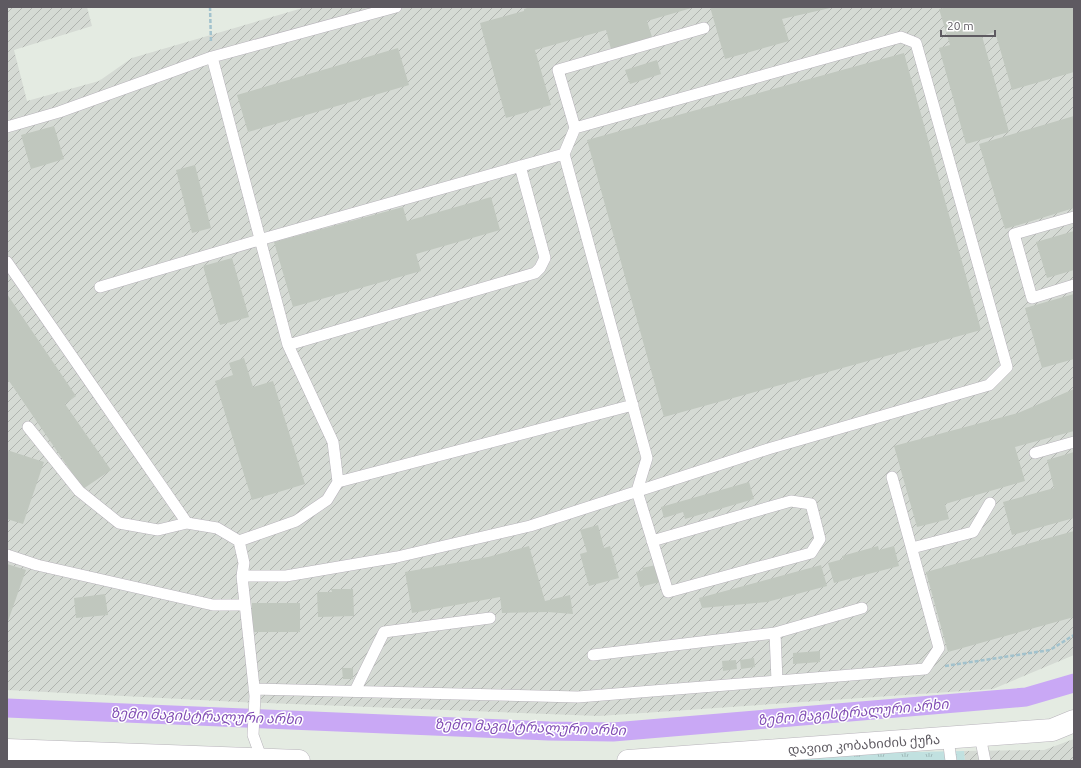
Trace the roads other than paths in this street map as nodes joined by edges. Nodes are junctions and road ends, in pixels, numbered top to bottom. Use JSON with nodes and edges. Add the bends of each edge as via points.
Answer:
{"nodes":[{"id":1,"x":396,"y":7,"type":"edge"},
{"id":2,"x":356,"y":12,"type":"edge"},
{"id":3,"x":704,"y":28,"type":"dead end"},
{"id":4,"x":212,"y":57,"type":"junction"},
{"id":5,"x":7,"y":127,"type":"edge"},
{"id":6,"x":575,"y":128,"type":"junction"},
{"id":7,"x":564,"y":154,"type":"junction"},
{"id":8,"x":520,"y":166,"type":"junction"},
{"id":9,"x":1074,"y":217,"type":"edge"},
{"id":10,"x":260,"y":240,"type":"junction"},
{"id":11,"x":7,"y":262,"type":"edge"},
{"id":12,"x":1074,"y":285,"type":"edge"},
{"id":13,"x":100,"y":288,"type":"dead end"},
{"id":14,"x":288,"y":345,"type":"junction"},
{"id":15,"x":633,"y":405,"type":"junction"},
{"id":16,"x":28,"y":427,"type":"dead end"},
{"id":17,"x":1074,"y":442,"type":"edge"},
{"id":18,"x":1035,"y":453,"type":"dead end"},
{"id":19,"x":892,"y":477,"type":"dead end"},
{"id":20,"x":338,"y":482,"type":"junction"},
{"id":21,"x":637,"y":491,"type":"junction"},
{"id":22,"x":990,"y":503,"type":"dead end"},
{"id":23,"x":187,"y":523,"type":"junction"},
{"id":24,"x":239,"y":541,"type":"junction"},
{"id":25,"x":652,"y":541,"type":"junction"},
{"id":26,"x":912,"y":548,"type":"junction"},
{"id":27,"x":7,"y":555,"type":"edge"},
{"id":28,"x":242,"y":576,"type":"junction"},
{"id":29,"x":245,"y":606,"type":"junction"},
{"id":30,"x":862,"y":608,"type":"dead end"},
{"id":31,"x":490,"y":618,"type":"dead end"},
{"id":32,"x":775,"y":633,"type":"junction"},
{"id":33,"x":593,"y":655,"type":"dead end"},
{"id":34,"x":777,"y":681,"type":"junction"},
{"id":35,"x":356,"y":691,"type":"junction"},
{"id":36,"x":255,"y":692,"type":"junction"},
{"id":37,"x":1074,"y":722,"type":"edge"},
{"id":38,"x":980,"y":736,"type":"junction"},
{"id":39,"x":948,"y":738,"type":"junction"},
{"id":40,"x":7,"y":750,"type":"edge"},
{"id":41,"x":262,"y":760,"type":"junction"},
{"id":42,"x":299,"y":761,"type":"edge"},
{"id":43,"x":628,"y":761,"type":"edge"},
{"id":44,"x":951,"y":761,"type":"edge"},
{"id":45,"x":985,"y":761,"type":"edge"}],
"edges":[{"from":1,"to":2,"type":"lane"},
{"from":2,"to":4,"type":"lane"},
{"from":3,"to":6,"type":"lane","via":[[558,70]]},
{"from":4,"to":5,"type":"lane","via":[[59,112]]},
{"from":4,"to":10,"type":"lane"},
{"from":6,"to":7,"type":"lane"},
{"from":6,"to":21,"type":"lane","via":[[901,37],[916,43],[1007,367],[989,385],[768,448]]},
{"from":7,"to":8,"type":"lane"},
{"from":7,"to":15,"type":"lane"},
{"from":8,"to":10,"type":"lane"},
{"from":8,"to":14,"type":"lane","via":[[545,258],[535,273]]},
{"from":9,"to":12,"type":"lane","via":[[1014,234],[1032,298]]},
{"from":10,"to":13,"type":"lane"},
{"from":10,"to":14,"type":"lane"},
{"from":11,"to":23,"type":"lane"},
{"from":14,"to":20,"type":"lane","via":[[333,442]]},
{"from":15,"to":20,"type":"lane"},
{"from":15,"to":21,"type":"lane","via":[[647,458]]},
{"from":16,"to":23,"type":"lane","via":[[79,491],[119,523],[158,530]]},
{"from":17,"to":18,"type":"lane"},
{"from":19,"to":26,"type":"lane"},
{"from":20,"to":24,"type":"lane","via":[[327,500],[296,521]]},
{"from":21,"to":25,"type":"lane"},
{"from":21,"to":28,"type":"lane","via":[[530,526],[397,557],[286,576]]},
{"from":22,"to":26,"type":"lane","via":[[973,532]]},
{"from":23,"to":24,"type":"lane","via":[[217,528]]},
{"from":24,"to":28,"type":"lane","via":[[244,563]]},
{"from":25,"to":25,"type":"lane","via":[[668,592],[811,553],[820,539],[811,504],[791,501]]},
{"from":26,"to":34,"type":"lane","via":[[939,648],[924,669]]},
{"from":27,"to":29,"type":"lane","via":[[37,565],[213,605]]},
{"from":28,"to":29,"type":"lane"},
{"from":29,"to":36,"type":"lane"},
{"from":30,"to":32,"type":"lane"},
{"from":31,"to":35,"type":"lane","via":[[384,632]]},
{"from":32,"to":33,"type":"lane"},
{"from":32,"to":34,"type":"lane"},
{"from":34,"to":35,"type":"lane","via":[[578,697]]},
{"from":35,"to":36,"type":"lane"},
{"from":36,"to":41,"type":"lane","via":[[253,735]]},
{"from":37,"to":38,"type":"street","name":"დავით კობახიძის ქუჩა","via":[[1052,730]]},
{"from":38,"to":39,"type":"street","name":"დავით კობახიძის ქუჩა"},
{"from":38,"to":45,"type":"lane"},
{"from":39,"to":43,"type":"street","name":"დავით კობახიძის ქუჩა"},
{"from":39,"to":44,"type":"lane"},
{"from":40,"to":41,"type":"street"},
{"from":41,"to":42,"type":"street"}]}
